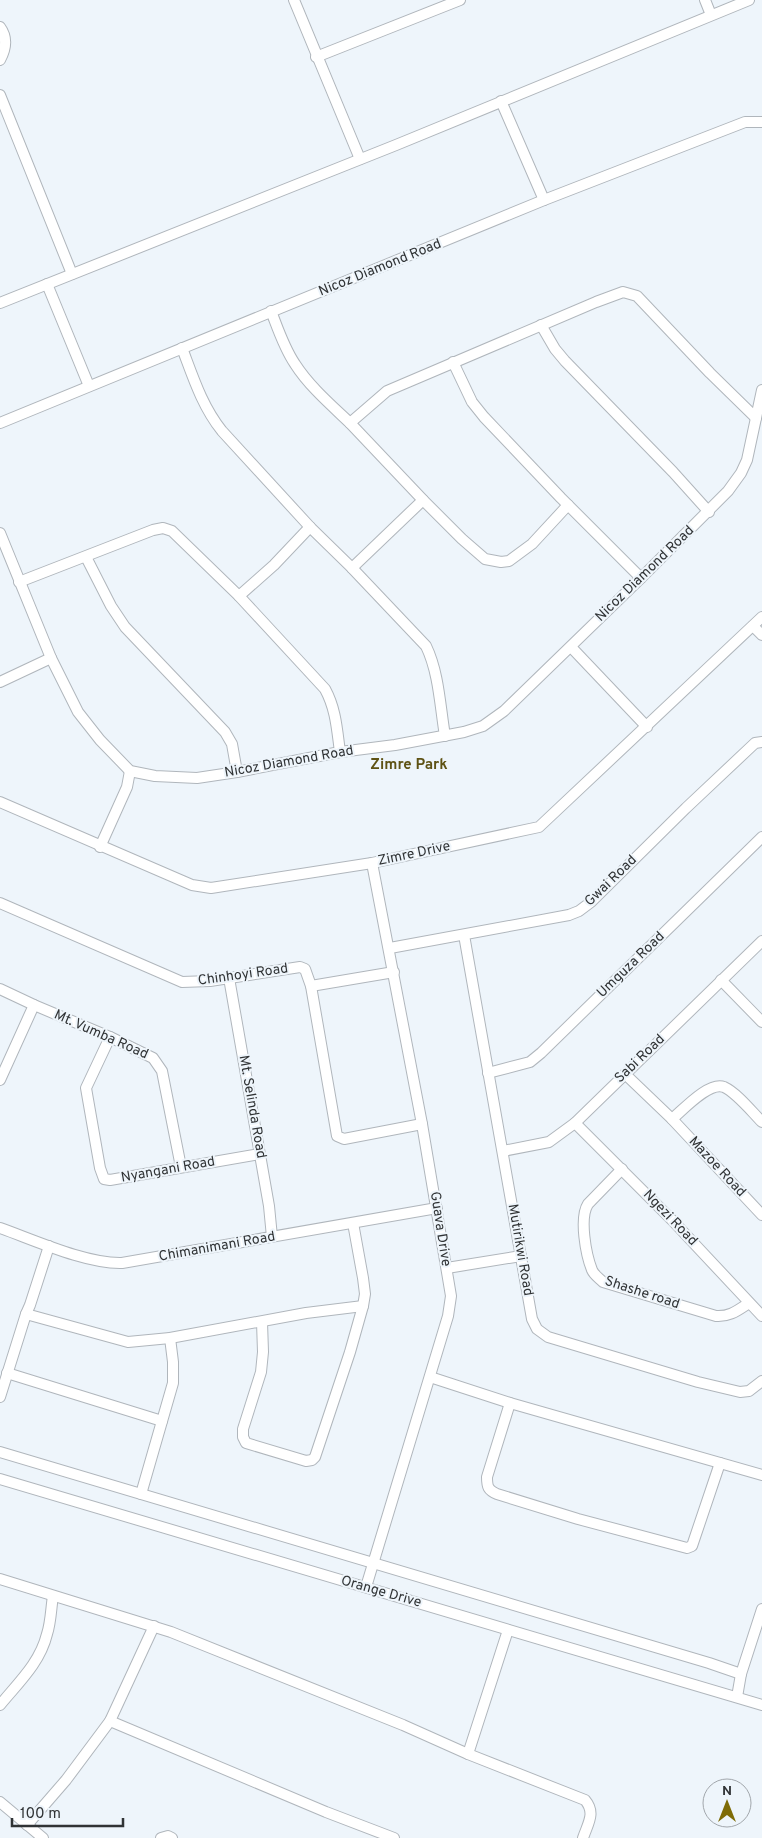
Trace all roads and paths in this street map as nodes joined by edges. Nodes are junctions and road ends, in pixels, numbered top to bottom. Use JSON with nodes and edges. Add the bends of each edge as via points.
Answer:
{"nodes":[{"id":1,"x":294,"y":0,"type":"edge"},
{"id":2,"x":460,"y":0,"type":"edge"},
{"id":3,"x":705,"y":0,"type":"edge"},
{"id":4,"x":749,"y":0,"type":"edge"},
{"id":5,"x":711,"y":14,"type":"junction"},
{"id":6,"x":0,"y":27,"type":"edge"},
{"id":7,"x":316,"y":57,"type":"junction"},
{"id":8,"x":0,"y":60,"type":"edge"},
{"id":9,"x":0,"y":95,"type":"edge"},
{"id":10,"x":501,"y":102,"type":"junction"},
{"id":11,"x":762,"y":122,"type":"edge"},
{"id":12,"x":360,"y":160,"type":"junction"},
{"id":13,"x":544,"y":200,"type":"junction"},
{"id":14,"x":72,"y":274,"type":"junction"},
{"id":15,"x":47,"y":284,"type":"junction"},
{"id":16,"x":0,"y":303,"type":"edge"},
{"id":17,"x":271,"y":311,"type":"junction"},
{"id":18,"x":541,"y":325,"type":"junction"},
{"id":19,"x":182,"y":348,"type":"junction"},
{"id":20,"x":452,"y":362,"type":"junction"},
{"id":21,"x":89,"y":386,"type":"junction"},
{"id":22,"x":762,"y":390,"type":"edge"},
{"id":23,"x":756,"y":418,"type":"junction"},
{"id":24,"x":0,"y":422,"type":"edge"},
{"id":25,"x":350,"y":423,"type":"junction"},
{"id":26,"x":423,"y":500,"type":"junction"},
{"id":27,"x":568,"y":505,"type":"junction"},
{"id":28,"x":709,"y":512,"type":"junction"},
{"id":29,"x":310,"y":527,"type":"junction"},
{"id":30,"x":0,"y":533,"type":"edge"},
{"id":31,"x":86,"y":557,"type":"junction"},
{"id":32,"x":352,"y":568,"type":"junction"},
{"id":33,"x":641,"y":578,"type":"junction"},
{"id":34,"x":19,"y":582,"type":"junction"},
{"id":35,"x":239,"y":596,"type":"junction"},
{"id":36,"x":762,"y":618,"type":"edge"},
{"id":37,"x":753,"y":626,"type":"junction"},
{"id":38,"x":762,"y":635,"type":"edge"},
{"id":39,"x":571,"y":647,"type":"junction"},
{"id":40,"x":51,"y":658,"type":"junction"},
{"id":41,"x":0,"y":682,"type":"edge"},
{"id":42,"x":647,"y":727,"type":"junction"},
{"id":43,"x":445,"y":736,"type":"junction"},
{"id":44,"x":762,"y":742,"type":"edge"},
{"id":45,"x":340,"y":752,"type":"junction"},
{"id":46,"x":130,"y":771,"type":"junction"},
{"id":47,"x":237,"y":772,"type":"junction"},
{"id":48,"x":0,"y":802,"type":"edge"},
{"id":49,"x":762,"y":837,"type":"edge"},
{"id":50,"x":100,"y":847,"type":"junction"},
{"id":51,"x":372,"y":863,"type":"junction"},
{"id":52,"x":0,"y":903,"type":"edge"},
{"id":53,"x":464,"y":935,"type":"junction"},
{"id":54,"x":762,"y":941,"type":"edge"},
{"id":55,"x":390,"y":948,"type":"junction"},
{"id":56,"x":394,"y":972,"type":"junction"},
{"id":57,"x":229,"y":978,"type":"junction"},
{"id":58,"x":721,"y":980,"type":"junction"},
{"id":59,"x":311,"y":986,"type":"junction"},
{"id":60,"x":0,"y":989,"type":"edge"},
{"id":61,"x":34,"y":1005,"type":"junction"},
{"id":62,"x":762,"y":1022,"type":"edge"},
{"id":63,"x":110,"y":1037,"type":"junction"},
{"id":64,"x":488,"y":1073,"type":"junction"},
{"id":65,"x":625,"y":1074,"type":"junction"},
{"id":66,"x":1,"y":1076,"type":"edge"},
{"id":67,"x":672,"y":1119,"type":"junction"},
{"id":68,"x":762,"y":1122,"type":"edge"},
{"id":69,"x":575,"y":1123,"type":"junction"},
{"id":70,"x":422,"y":1124,"type":"junction"},
{"id":71,"x":503,"y":1151,"type":"junction"},
{"id":72,"x":260,"y":1154,"type":"junction"},
{"id":73,"x":181,"y":1167,"type":"junction"},
{"id":74,"x":622,"y":1170,"type":"junction"},
{"id":75,"x":437,"y":1208,"type":"junction"},
{"id":76,"x":762,"y":1215,"type":"edge"},
{"id":77,"x":354,"y":1222,"type":"junction"},
{"id":78,"x":0,"y":1228,"type":"edge"},
{"id":79,"x":272,"y":1237,"type":"junction"},
{"id":80,"x":49,"y":1246,"type":"junction"},
{"id":81,"x":521,"y":1256,"type":"junction"},
{"id":82,"x":447,"y":1268,"type":"junction"},
{"id":83,"x":749,"y":1303,"type":"junction"},
{"id":84,"x":363,"y":1306,"type":"junction"},
{"id":85,"x":26,"y":1314,"type":"junction"},
{"id":86,"x":762,"y":1316,"type":"edge"},
{"id":87,"x":262,"y":1322,"type":"junction"},
{"id":88,"x":170,"y":1338,"type":"junction"},
{"id":89,"x":7,"y":1373,"type":"junction"},
{"id":90,"x":430,"y":1377,"type":"junction"},
{"id":91,"x":762,"y":1382,"type":"edge"},
{"id":92,"x":0,"y":1397,"type":"edge"},
{"id":93,"x":510,"y":1403,"type":"junction"},
{"id":94,"x":162,"y":1421,"type":"junction"},
{"id":95,"x":0,"y":1452,"type":"edge"},
{"id":96,"x":720,"y":1463,"type":"junction"},
{"id":97,"x":762,"y":1475,"type":"edge"},
{"id":98,"x":0,"y":1479,"type":"edge"},
{"id":99,"x":141,"y":1494,"type":"junction"},
{"id":100,"x":373,"y":1564,"type":"junction"},
{"id":101,"x":0,"y":1579,"type":"edge"},
{"id":102,"x":366,"y":1587,"type":"junction"},
{"id":103,"x":53,"y":1596,"type":"junction"},
{"id":104,"x":762,"y":1608,"type":"edge"},
{"id":105,"x":154,"y":1626,"type":"junction"},
{"id":106,"x":508,"y":1630,"type":"junction"},
{"id":107,"x":741,"y":1674,"type":"junction"},
{"id":108,"x":737,"y":1698,"type":"junction"},
{"id":109,"x":0,"y":1705,"type":"edge"},
{"id":110,"x":762,"y":1705,"type":"edge"},
{"id":111,"x":110,"y":1721,"type":"junction"},
{"id":112,"x":468,"y":1754,"type":"junction"},
{"id":113,"x":0,"y":1802,"type":"edge"},
{"id":114,"x":27,"y":1825,"type":"junction"},
{"id":115,"x":43,"y":1838,"type":"edge"},
{"id":116,"x":161,"y":1838,"type":"edge"},
{"id":117,"x":172,"y":1838,"type":"edge"},
{"id":118,"x":394,"y":1838,"type":"edge"},
{"id":119,"x":583,"y":1838,"type":"edge"}],
"edges":[{"from":1,"to":7,"type":"street"},
{"from":2,"to":7,"type":"street"},
{"from":3,"to":5,"type":"street"},
{"from":4,"to":5,"type":"street"},
{"from":5,"to":10,"type":"street"},
{"from":6,"to":8,"type":"street","via":[[6,47]]},
{"from":7,"to":12,"type":"street"},
{"from":9,"to":14,"type":"street"},
{"from":10,"to":12,"type":"street"},
{"from":10,"to":13,"type":"street"},
{"from":11,"to":13,"type":"street","name":"Nicoz Diamond Road","via":[[745,122]]},
{"from":12,"to":14,"type":"street"},
{"from":13,"to":17,"type":"street","name":"Nicoz Diamond Road"},
{"from":14,"to":15,"type":"street"},
{"from":15,"to":16,"type":"street"},
{"from":15,"to":21,"type":"street"},
{"from":17,"to":19,"type":"street","name":"Nicoz Diamond Road"},
{"from":17,"to":25,"type":"street","via":[[295,364]]},
{"from":18,"to":20,"type":"street"},
{"from":18,"to":23,"type":"street","via":[[623,292],[633,294]]},
{"from":18,"to":28,"type":"street","via":[[565,361]]},
{"from":19,"to":21,"type":"street","name":"Nicoz Diamond Road"},
{"from":19,"to":29,"type":"street","via":[[210,416]]},
{"from":20,"to":25,"type":"street","via":[[387,391]]},
{"from":20,"to":27,"type":"street","via":[[472,402]]},
{"from":21,"to":24,"type":"street","name":"Nicoz Diamond Road"},
{"from":22,"to":23,"type":"street","name":"Nicoz Diamond Road"},
{"from":23,"to":28,"type":"street","name":"Nicoz Diamond Road","via":[[748,460],[728,491]]},
{"from":25,"to":26,"type":"street"},
{"from":26,"to":27,"type":"street","via":[[484,559],[501,562],[509,561],[532,544]]},
{"from":26,"to":32,"type":"street"},
{"from":27,"to":33,"type":"street"},
{"from":28,"to":33,"type":"street","name":"Nicoz Diamond Road"},
{"from":29,"to":32,"type":"street"},
{"from":29,"to":35,"type":"street"},
{"from":30,"to":34,"type":"street"},
{"from":31,"to":34,"type":"street"},
{"from":31,"to":35,"type":"street","via":[[163,528],[172,531]]},
{"from":31,"to":47,"type":"street","via":[[111,606],[126,626],[225,732],[232,744]]},
{"from":32,"to":43,"type":"street","via":[[426,646],[437,684]]},
{"from":33,"to":39,"type":"street","name":"Nicoz Diamond Road"},
{"from":34,"to":40,"type":"street"},
{"from":35,"to":45,"type":"street","via":[[325,689],[335,712]]},
{"from":36,"to":37,"type":"street","name":"Zimre Drive"},
{"from":37,"to":38,"type":"street"},
{"from":37,"to":42,"type":"street","name":"Zimre Drive"},
{"from":39,"to":42,"type":"street"},
{"from":39,"to":43,"type":"street","name":"Nicoz Diamond Road","via":[[490,722]]},
{"from":40,"to":41,"type":"street"},
{"from":40,"to":46,"type":"street","via":[[78,712]]},
{"from":42,"to":51,"type":"street","name":"Zimre Drive","via":[[538,827]]},
{"from":43,"to":45,"type":"street","name":"Nicoz Diamond Road"},
{"from":44,"to":53,"type":"street","name":"Gwai Road","via":[[755,743],[579,911]]},
{"from":45,"to":47,"type":"street","name":"Nicoz Diamond Road"},
{"from":46,"to":47,"type":"street","name":"Nicoz Diamond Road","via":[[197,778]]},
{"from":46,"to":50,"type":"street","via":[[127,787]]},
{"from":48,"to":50,"type":"street","name":"Zimre Drive"},
{"from":49,"to":64,"type":"street","name":"Umguza Road","via":[[541,1053],[530,1062]]},
{"from":50,"to":51,"type":"street","name":"Zimre Drive","via":[[192,885],[211,888]]},
{"from":51,"to":55,"type":"street","name":"Guava Drive"},
{"from":52,"to":57,"type":"street","name":"Chinhoyi Road","via":[[182,982]]},
{"from":53,"to":55,"type":"street","name":"Gwai Road"},
{"from":53,"to":64,"type":"street","name":"Mutirikwi Road"},
{"from":54,"to":58,"type":"street","name":"Sabi Road"},
{"from":55,"to":56,"type":"street","name":"Guava Drive"},
{"from":56,"to":59,"type":"street"},
{"from":56,"to":70,"type":"street","name":"Guava Drive"},
{"from":57,"to":59,"type":"street","name":"Chinhoyi Road","via":[[300,967],[305,968]]},
{"from":57,"to":72,"type":"street","name":"Mt. Selinda Road"},
{"from":58,"to":62,"type":"street"},
{"from":58,"to":65,"type":"street","name":"Sabi Road"},
{"from":59,"to":70,"type":"street","name":"Chinhoyi Road","via":[[337,1136],[344,1139]]},
{"from":60,"to":61,"type":"street","name":"Mt. Vumba Road"},
{"from":61,"to":63,"type":"street","name":"Mt. Vumba Road"},
{"from":61,"to":66,"type":"street"},
{"from":63,"to":73,"type":"street","name":"Mt. Vumba Road","via":[[153,1058],[162,1071]]},
{"from":63,"to":73,"type":"street","name":"Nyangani Road","via":[[86,1088],[103,1177],[110,1180]]},
{"from":64,"to":71,"type":"street","name":"Mutirikwi Road"},
{"from":65,"to":67,"type":"street","name":"Mazoe Road"},
{"from":65,"to":69,"type":"street","name":"Sabi Road"},
{"from":67,"to":68,"type":"street","via":[[707,1090],[720,1086],[734,1094]]},
{"from":67,"to":76,"type":"street","name":"Mazoe Road"},
{"from":69,"to":71,"type":"street","name":"Sabi Road","via":[[548,1142]]},
{"from":69,"to":74,"type":"street","name":"Ngezi Road"},
{"from":70,"to":75,"type":"street","name":"Guava Drive"},
{"from":71,"to":81,"type":"street","name":"Mutirikwi Road"},
{"from":72,"to":73,"type":"street","name":"Nyangani Road"},
{"from":72,"to":79,"type":"street","name":"Mt. Selinda Road"},
{"from":74,"to":83,"type":"street","name":"Ngezi Road"},
{"from":74,"to":83,"type":"street","name":"Shashe road","via":[[584,1209],[585,1240],[596,1276],[603,1282],[716,1316],[731,1315]]},
{"from":75,"to":77,"type":"street","name":"Chimanimani Road"},
{"from":75,"to":82,"type":"street","name":"Guava Drive"},
{"from":77,"to":79,"type":"street","name":"Chimanimani Road"},
{"from":77,"to":84,"type":"street","via":[[365,1294]]},
{"from":78,"to":80,"type":"street","name":"Chimanimani Road"},
{"from":79,"to":80,"type":"street","name":"Chimanimani Road","via":[[111,1264]]},
{"from":80,"to":85,"type":"street"},
{"from":81,"to":82,"type":"street"},
{"from":81,"to":91,"type":"street","name":"Mutirikwi Road","via":[[533,1322],[548,1337],[740,1392],[749,1391]]},
{"from":82,"to":90,"type":"street","name":"Guava Drive","via":[[451,1305]]},
{"from":83,"to":86,"type":"street","name":"Ngezi Road"},
{"from":84,"to":87,"type":"street"},
{"from":84,"to":87,"type":"street","via":[[315,1457],[306,1461],[246,1443],[243,1437],[261,1372],[264,1352]]},
{"from":85,"to":88,"type":"street","via":[[122,1341]]},
{"from":85,"to":89,"type":"street"},
{"from":87,"to":88,"type":"street"},
{"from":88,"to":94,"type":"street","via":[[172,1383]]},
{"from":89,"to":92,"type":"street"},
{"from":89,"to":94,"type":"street"},
{"from":90,"to":93,"type":"street"},
{"from":90,"to":100,"type":"street","name":"Guava Drive"},
{"from":93,"to":96,"type":"street"},
{"from":93,"to":96,"type":"street","via":[[487,1477],[488,1488],[497,1494],[578,1519],[687,1548],[692,1546]]},
{"from":94,"to":99,"type":"street"},
{"from":95,"to":99,"type":"street"},
{"from":96,"to":97,"type":"street"},
{"from":98,"to":102,"type":"street","name":"Orange Drive"},
{"from":99,"to":100,"type":"street"},
{"from":100,"to":102,"type":"street","name":"Guava Drive"},
{"from":100,"to":107,"type":"street"},
{"from":101,"to":103,"type":"street"},
{"from":102,"to":106,"type":"street","name":"Orange Drive"},
{"from":103,"to":105,"type":"street"},
{"from":103,"to":109,"type":"street","via":[[48,1634],[42,1651]]},
{"from":104,"to":107,"type":"street"},
{"from":105,"to":111,"type":"street"},
{"from":105,"to":112,"type":"street"},
{"from":106,"to":108,"type":"street","name":"Orange Drive"},
{"from":106,"to":112,"type":"street"},
{"from":107,"to":108,"type":"street"},
{"from":108,"to":110,"type":"street","name":"Orange Drive"},
{"from":111,"to":114,"type":"street"},
{"from":111,"to":118,"type":"street"},
{"from":112,"to":119,"type":"street","via":[[585,1800],[591,1807],[591,1815]]},
{"from":113,"to":114,"type":"street"},
{"from":114,"to":115,"type":"street"},
{"from":116,"to":117,"type":"street"}]}
